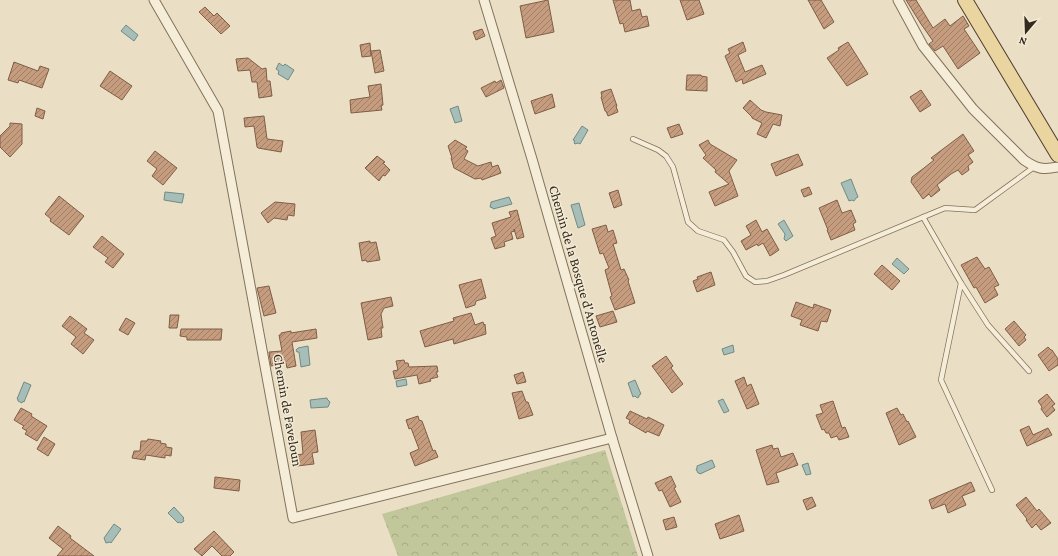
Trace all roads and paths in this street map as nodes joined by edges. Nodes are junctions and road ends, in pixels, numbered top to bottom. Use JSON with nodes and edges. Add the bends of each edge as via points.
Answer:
{"nodes":[{"id":1,"x":154,"y":0,"type":"edge"},
{"id":2,"x":484,"y":0,"type":"edge"},
{"id":3,"x":898,"y":0,"type":"edge"},
{"id":4,"x":965,"y":0,"type":"edge"},
{"id":5,"x":633,"y":139,"type":"dead end"},
{"id":6,"x":1058,"y":155,"type":"edge"},
{"id":7,"x":1034,"y":167,"type":"junction"},
{"id":8,"x":1058,"y":167,"type":"edge"},
{"id":9,"x":923,"y":217,"type":"junction"},
{"id":10,"x":961,"y":283,"type":"junction"},
{"id":11,"x":1030,"y":370,"type":"dead end"},
{"id":12,"x":612,"y":438,"type":"junction"},
{"id":13,"x":992,"y":490,"type":"dead end"},
{"id":14,"x":648,"y":556,"type":"edge"}],
"edges":[{"from":1,"to":12,"type":"street","name":"Chemin de Faveloun","via":[[218,111],[293,518]]},
{"from":2,"to":12,"type":"street","name":"Chemin de la Bosque d'Antonelle"},
{"from":3,"to":7,"type":"street","via":[[923,46],[973,109]]},
{"from":4,"to":6,"type":"main road"},
{"from":5,"to":9,"type":"lane","via":[[666,156],[673,167],[688,222],[698,231],[724,240],[746,276],[755,282],[784,275]]},
{"from":7,"to":8,"type":"street"},
{"from":7,"to":9,"type":"lane","via":[[975,210],[945,208]]},
{"from":9,"to":10,"type":"lane"},
{"from":10,"to":11,"type":"lane","via":[[988,325]]},
{"from":10,"to":13,"type":"lane","via":[[941,380]]},
{"from":12,"to":14,"type":"street","name":"Chemin de la Bosque d'Antonelle"}]}
